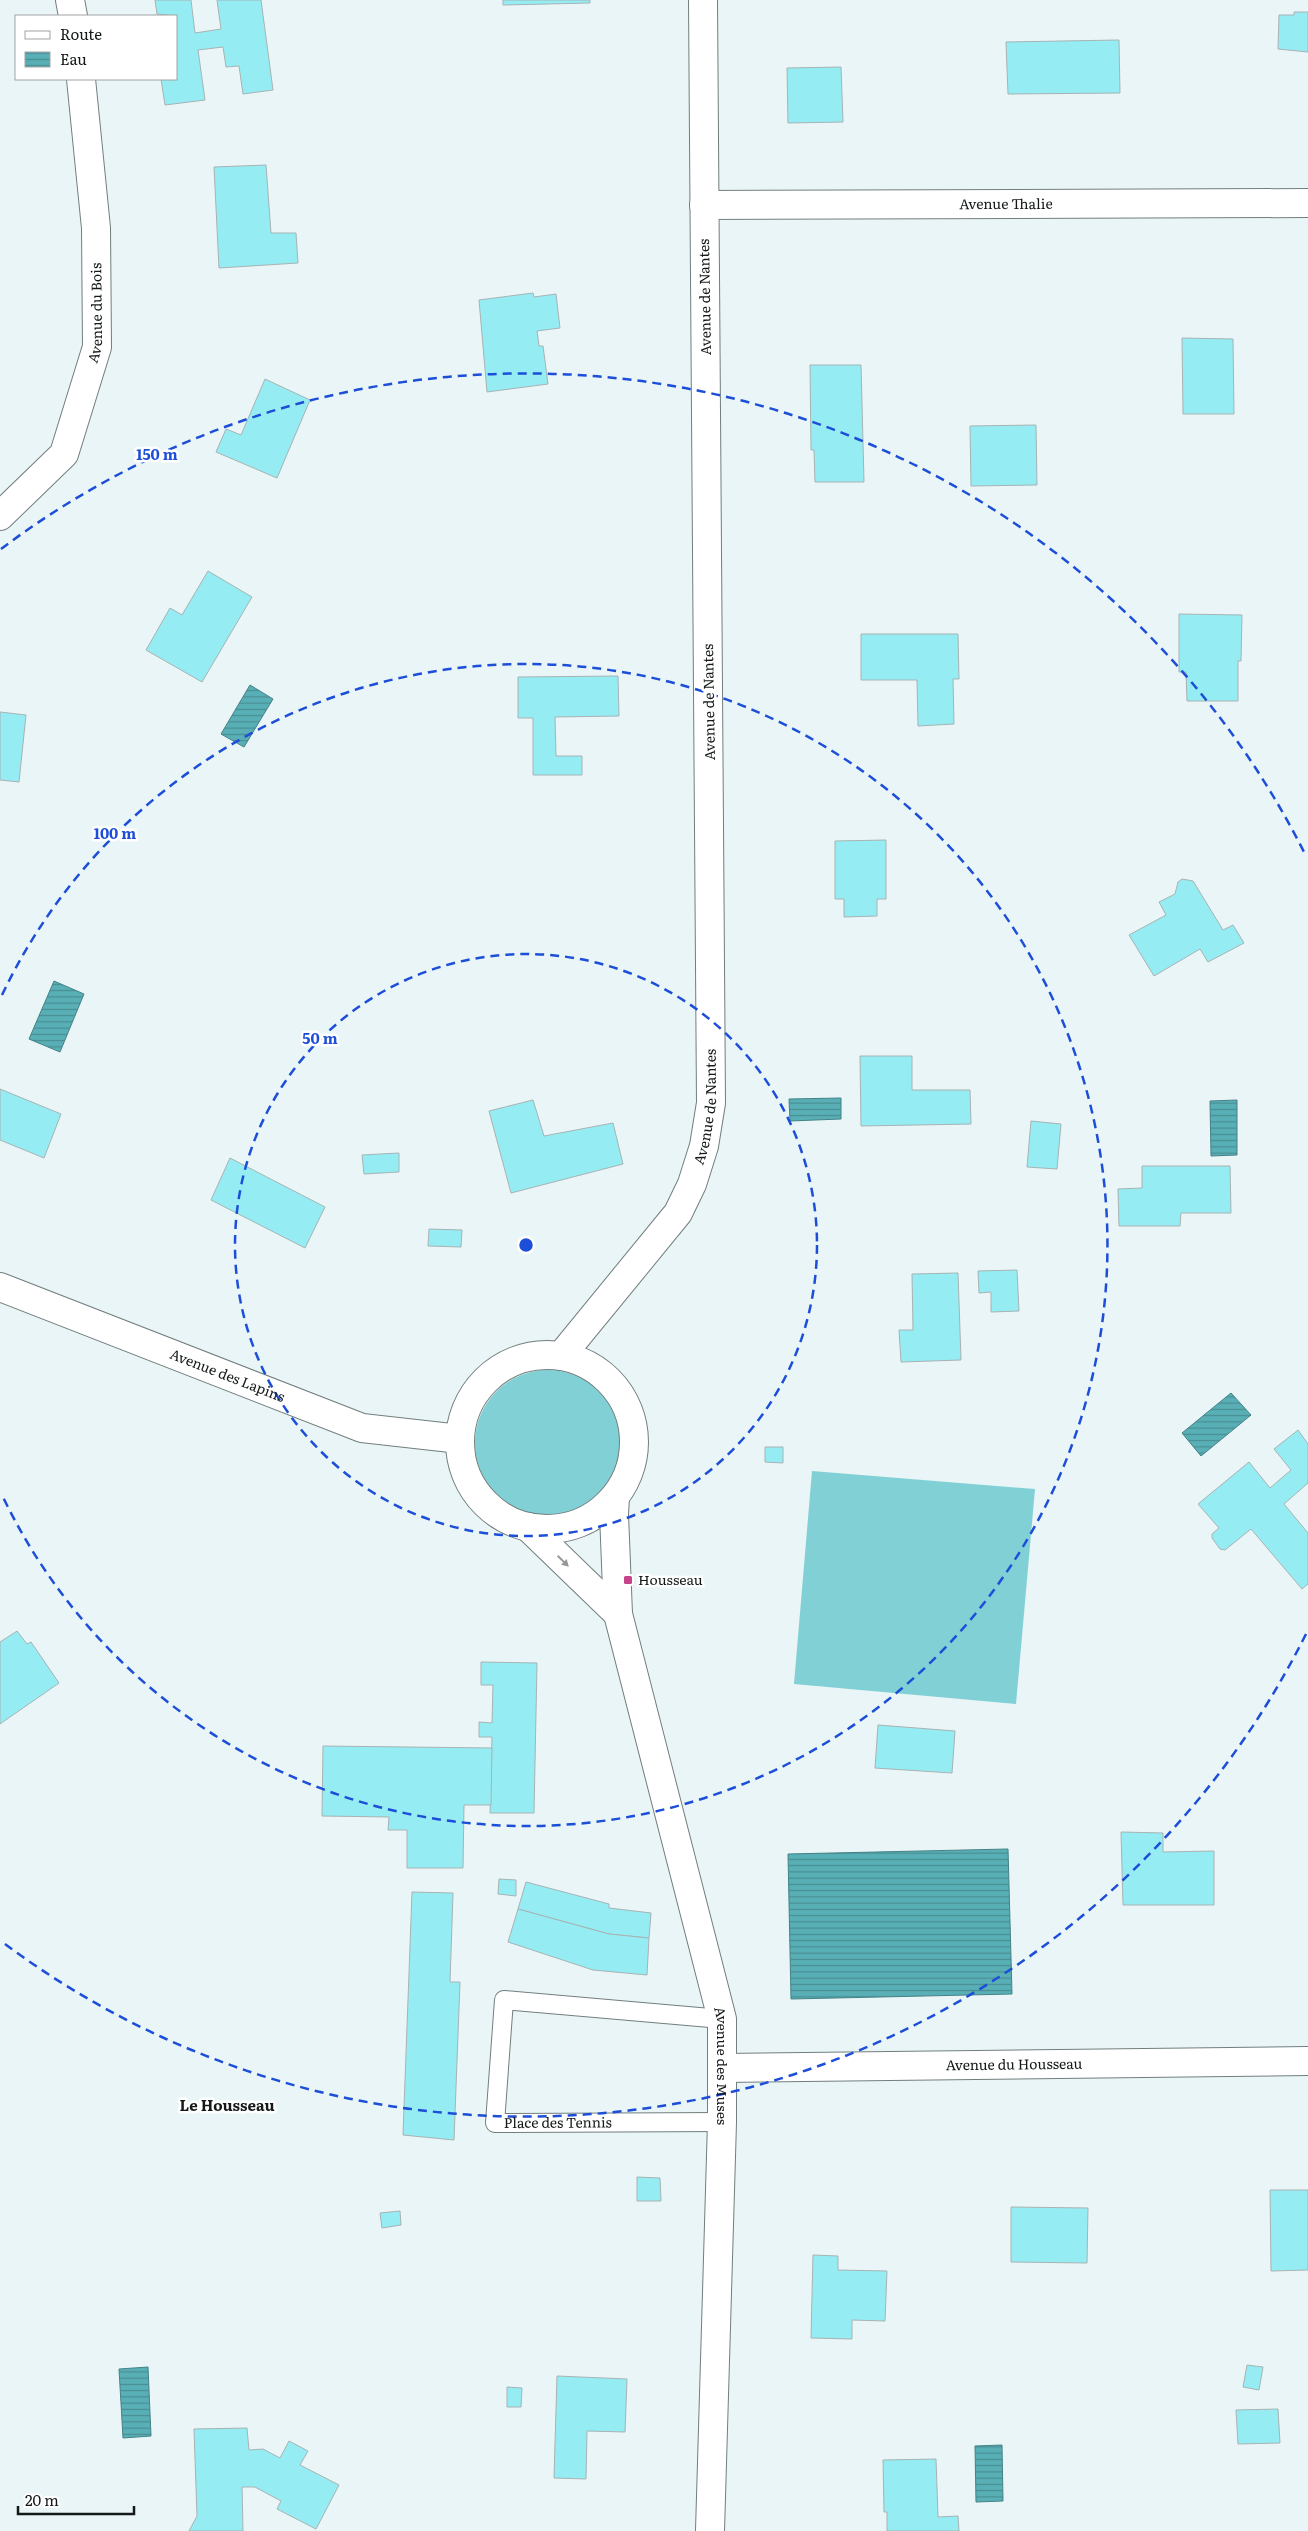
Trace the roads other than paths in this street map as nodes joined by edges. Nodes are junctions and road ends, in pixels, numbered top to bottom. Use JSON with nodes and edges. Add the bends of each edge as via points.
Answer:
{"nodes":[{"id":1,"x":70,"y":0,"type":"edge"},
{"id":2,"x":703,"y":0,"type":"edge"},
{"id":3,"x":73,"y":15,"type":"edge"},
{"id":4,"x":81,"y":80,"type":"edge"},
{"id":5,"x":1308,"y":203,"type":"edge"},
{"id":6,"x":704,"y":205,"type":"junction"},
{"id":7,"x":0,"y":516,"type":"edge"},
{"id":8,"x":0,"y":1287,"type":"edge"},
{"id":9,"x":561,"y":1356,"type":"junction"},
{"id":10,"x":460,"y":1438,"type":"junction"},
{"id":11,"x":616,"y":1497,"type":"junction"},
{"id":12,"x":528,"y":1527,"type":"junction"},
{"id":13,"x":618,"y":1614,"type":"junction"},
{"id":14,"x":722,"y":2019,"type":"junction"},
{"id":15,"x":1308,"y":2061,"type":"edge"},
{"id":16,"x":722,"y":2068,"type":"junction"},
{"id":17,"x":722,"y":2122,"type":"junction"},
{"id":18,"x":710,"y":2531,"type":"edge"}],
"edges":[{"from":1,"to":3,"type":"street"},
{"from":2,"to":6,"type":"street","name":"Avenue de Nantes"},
{"from":4,"to":7,"type":"street","name":"Avenue du Bois","via":[[96,228],[98,347],[64,454]]},
{"from":5,"to":6,"type":"street","name":"Avenue Thalie"},
{"from":6,"to":9,"type":"street","name":"Avenue de Nantes","via":[[711,1103],[704,1146],[692,1184],[678,1213]]},
{"from":8,"to":10,"type":"street","name":"Avenue des Lapins","via":[[362,1428]]},
{"from":9,"to":10,"type":"street","via":[[531,1356],[504,1366],[481,1385],[466,1410]]},
{"from":9,"to":11,"type":"street","via":[[586,1364],[607,1378],[624,1399],[633,1423],[635,1448],[629,1474]]},
{"from":10,"to":12,"type":"street","via":[[464,1469],[478,1495],[500,1516]]},
{"from":11,"to":12,"type":"street","via":[[598,1513],[576,1525],[552,1529]]},
{"from":11,"to":13,"type":"street","name":"Avenue des Muses"},
{"from":12,"to":13,"type":"street","one_way":true},
{"from":13,"to":14,"type":"street","name":"Avenue des Muses"},
{"from":14,"to":16,"type":"street","name":"Avenue des Muses"},
{"from":14,"to":17,"type":"lane","name":"Place des Tennis","via":[[504,2000],[495,2123]]},
{"from":15,"to":16,"type":"street","name":"Avenue du Housseau"},
{"from":16,"to":17,"type":"street","name":"Avenue des Muses"},
{"from":17,"to":18,"type":"street","name":"Avenue des Muses"}]}
